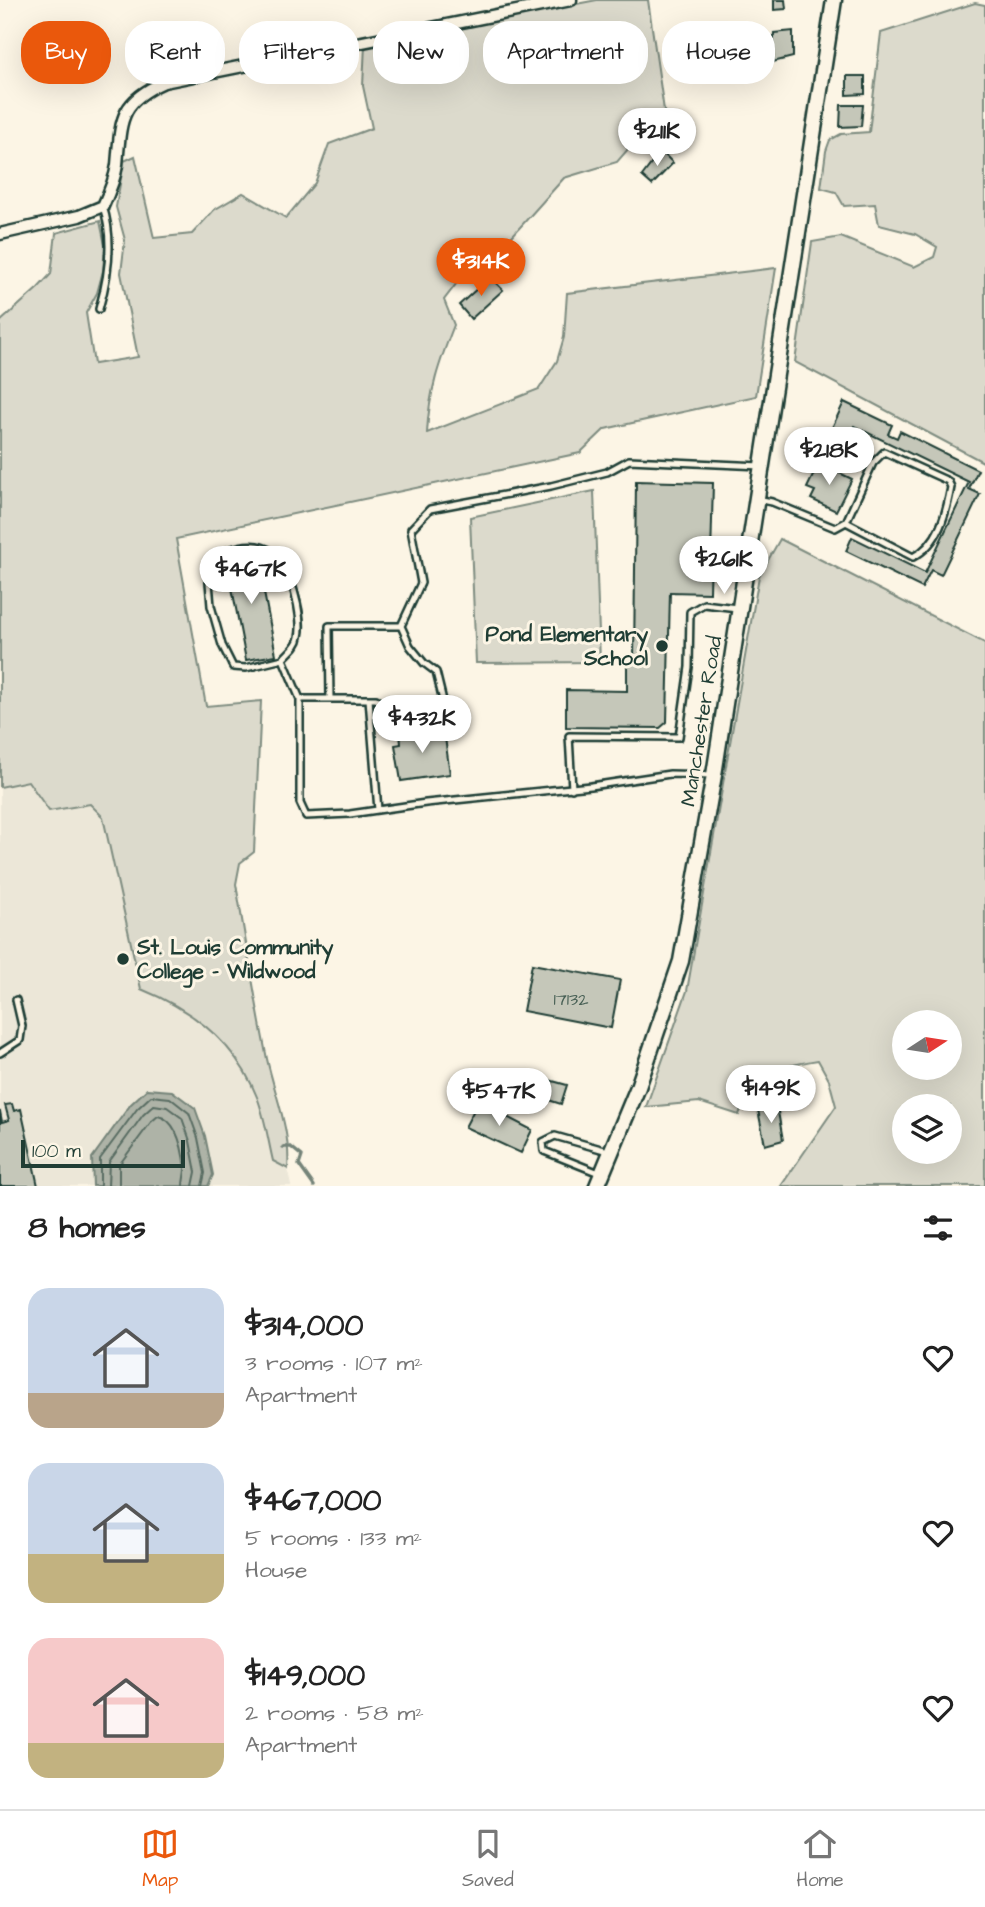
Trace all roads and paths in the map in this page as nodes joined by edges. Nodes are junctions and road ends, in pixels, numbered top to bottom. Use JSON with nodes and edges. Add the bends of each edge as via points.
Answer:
{"nodes":[{"id":1,"x":571,"y":0,"type":"edge"},
{"id":2,"x":834,"y":0,"type":"edge"},
{"id":3,"x":103,"y":206,"type":"junction"},
{"id":4,"x":0,"y":233,"type":"edge"},
{"id":5,"x":99,"y":309,"type":"dead end"},
{"id":6,"x":762,"y":466,"type":"junction"},
{"id":7,"x":757,"y":499,"type":"junction"},
{"id":8,"x":846,"y":522,"type":"junction"},
{"id":9,"x":740,"y":608,"type":"junction"},
{"id":10,"x":401,"y":626,"type":"junction"},
{"id":11,"x":283,"y":659,"type":"junction"},
{"id":12,"x":300,"y":699,"type":"junction"},
{"id":13,"x":330,"y":699,"type":"junction"},
{"id":14,"x":369,"y":699,"type":"junction"},
{"id":15,"x":714,"y":775,"type":"junction"},
{"id":16,"x":572,"y":789,"type":"junction"},
{"id":17,"x":378,"y":810,"type":"junction"},
{"id":18,"x":16,"y":1000,"type":"dead end"},
{"id":19,"x":0,"y":1054,"type":"edge"},
{"id":20,"x":611,"y":1152,"type":"junction"},
{"id":21,"x":600,"y":1180,"type":"edge"}],
"edges":[{"from":1,"to":3,"type":"street","via":[[190,75],[144,91],[131,102],[123,118],[117,167]]},
{"from":2,"to":6,"type":"street","name":"Manchester Road"},
{"from":3,"to":4,"type":"street","via":[[79,216]]},
{"from":3,"to":5,"type":"lane","via":[[109,264]]},
{"from":6,"to":7,"type":"street","name":"Manchester Road"},
{"from":6,"to":10,"type":"lane","via":[[629,460],[607,472],[551,486],[430,509],[411,529],[421,583]]},
{"from":7,"to":8,"type":"lane","via":[[828,527]]},
{"from":7,"to":9,"type":"street","name":"Manchester Road"},
{"from":8,"to":8,"type":"lane","via":[[873,463],[884,452],[948,481],[951,487],[944,521],[924,551],[914,557]]},
{"from":9,"to":15,"type":"street","name":"Manchester Road"},
{"from":9,"to":16,"type":"lane","via":[[704,604],[690,612],[689,667],[679,737],[569,736]]},
{"from":10,"to":13,"type":"lane","via":[[329,626]]},
{"from":10,"to":14,"type":"lane","via":[[410,646],[436,672],[446,713],[402,719],[376,699]]},
{"from":11,"to":11,"type":"lane","via":[[300,636],[287,569],[272,552],[255,546],[241,545],[216,555],[208,570],[211,606],[233,667]]},
{"from":11,"to":12,"type":"lane"},
{"from":12,"to":13,"type":"lane"},
{"from":12,"to":17,"type":"lane","via":[[300,803],[306,816]]},
{"from":13,"to":14,"type":"lane"},
{"from":14,"to":17,"type":"lane"},
{"from":15,"to":16,"type":"lane","via":[[670,774]]},
{"from":15,"to":20,"type":"street","name":"Manchester Road","via":[[681,961]]},
{"from":16,"to":17,"type":"lane"},
{"from":18,"to":19,"type":"lane","via":[[20,1040]]},
{"from":20,"to":21,"type":"street","name":"Manchester Road"},
{"from":20,"to":21,"type":"lane","via":[[555,1136],[543,1142],[544,1151]]}]}
